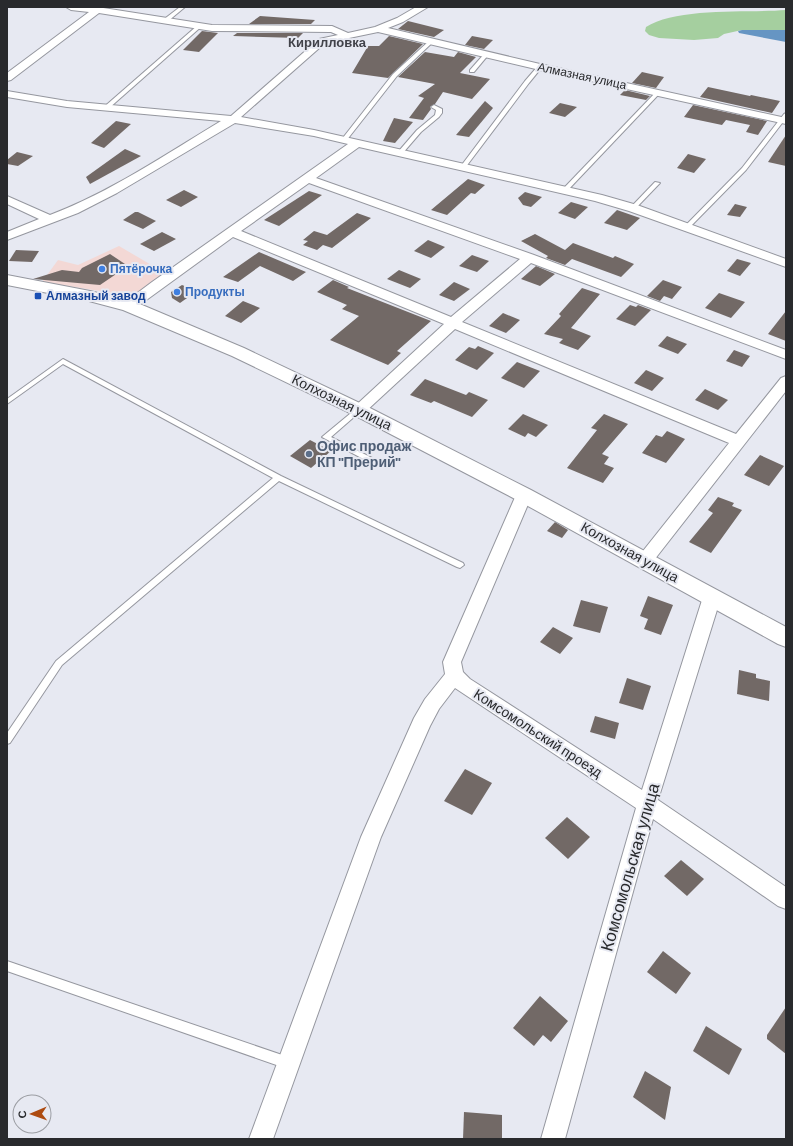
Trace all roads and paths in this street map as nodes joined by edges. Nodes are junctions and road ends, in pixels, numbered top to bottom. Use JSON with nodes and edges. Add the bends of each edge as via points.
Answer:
{"nodes":[{"id":1,"x":71,"y":7,"type":"edge"},
{"id":2,"x":183,"y":7,"type":"edge"},
{"id":3,"x":423,"y":7,"type":"edge"},
{"id":4,"x":97,"y":10,"type":"junction"},
{"id":5,"x":165,"y":21,"type":"junction"},
{"id":6,"x":200,"y":26,"type":"junction"},
{"id":7,"x":378,"y":29,"type":"junction"},
{"id":8,"x":346,"y":35,"type":"junction"},
{"id":9,"x":431,"y":42,"type":"junction"},
{"id":10,"x":487,"y":54,"type":"junction"},
{"id":11,"x":540,"y":67,"type":"junction"},
{"id":12,"x":472,"y":71,"type":"dead end"},
{"id":13,"x":7,"y":78,"type":"edge"},
{"id":14,"x":658,"y":93,"type":"junction"},
{"id":15,"x":7,"y":94,"type":"edge"},
{"id":16,"x":434,"y":107,"type":"dead end"},
{"id":17,"x":106,"y":108,"type":"junction"},
{"id":18,"x":232,"y":119,"type":"junction"},
{"id":19,"x":784,"y":119,"type":"edge"},
{"id":20,"x":344,"y":140,"type":"junction"},
{"id":21,"x":356,"y":143,"type":"junction"},
{"id":22,"x":400,"y":152,"type":"junction"},
{"id":23,"x":463,"y":167,"type":"junction"},
{"id":24,"x":308,"y":179,"type":"junction"},
{"id":25,"x":657,"y":183,"type":"dead end"},
{"id":26,"x":565,"y":190,"type":"junction"},
{"id":27,"x":7,"y":200,"type":"edge"},
{"id":28,"x":634,"y":208,"type":"junction"},
{"id":29,"x":51,"y":220,"type":"junction"},
{"id":30,"x":687,"y":227,"type":"junction"},
{"id":31,"x":232,"y":232,"type":"junction"},
{"id":32,"x":7,"y":236,"type":"edge"},
{"id":33,"x":529,"y":258,"type":"junction"},
{"id":34,"x":786,"y":263,"type":"edge"},
{"id":35,"x":7,"y":280,"type":"edge"},
{"id":36,"x":129,"y":306,"type":"junction"},
{"id":37,"x":453,"y":323,"type":"junction"},
{"id":38,"x":786,"y":355,"type":"edge"},
{"id":39,"x":786,"y":381,"type":"edge"},
{"id":40,"x":7,"y":402,"type":"edge"},
{"id":41,"x":359,"y":410,"type":"junction"},
{"id":42,"x":739,"y":441,"type":"junction"},
{"id":43,"x":369,"y":460,"type":"dead end"},
{"id":44,"x":278,"y":478,"type":"junction"},
{"id":45,"x":524,"y":495,"type":"junction"},
{"id":46,"x":645,"y":560,"type":"junction"},
{"id":47,"x":460,"y":565,"type":"dead end"},
{"id":48,"x":712,"y":597,"type":"junction"},
{"id":49,"x":786,"y":638,"type":"edge"},
{"id":50,"x":454,"y":675,"type":"junction"},
{"id":51,"x":7,"y":740,"type":"edge"},
{"id":52,"x":647,"y":804,"type":"junction"},
{"id":53,"x":786,"y":899,"type":"edge"},
{"id":54,"x":7,"y":966,"type":"edge"},
{"id":55,"x":288,"y":1064,"type":"junction"},
{"id":56,"x":261,"y":1139,"type":"edge"},
{"id":57,"x":553,"y":1139,"type":"edge"}],
"edges":[{"from":1,"to":4,"type":"street"},
{"from":2,"to":5,"type":"lane"},
{"from":3,"to":7,"type":"street"},
{"from":4,"to":5,"type":"street"},
{"from":4,"to":13,"type":"street"},
{"from":5,"to":6,"type":"street"},
{"from":6,"to":8,"type":"street","via":[[243,29],[332,29]]},
{"from":6,"to":17,"type":"lane"},
{"from":7,"to":8,"type":"street"},
{"from":7,"to":9,"type":"street","name":"Алмазная улица"},
{"from":8,"to":18,"type":"street","via":[[322,41]]},
{"from":9,"to":10,"type":"street","name":"Алмазная улица"},
{"from":9,"to":20,"type":"lane","via":[[395,75]]},
{"from":10,"to":11,"type":"street","name":"Алмазная улица"},
{"from":10,"to":12,"type":"lane"},
{"from":11,"to":14,"type":"street","name":"Алмазная улица"},
{"from":11,"to":23,"type":"lane"},
{"from":14,"to":19,"type":"street","name":"Алмазная улица"},
{"from":14,"to":26,"type":"lane"},
{"from":15,"to":17,"type":"street"},
{"from":16,"to":22,"type":"lane","via":[[438,109],[437,116]]},
{"from":17,"to":18,"type":"street"},
{"from":18,"to":20,"type":"street"},
{"from":18,"to":29,"type":"street","via":[[113,190]]},
{"from":19,"to":30,"type":"lane","via":[[744,169]]},
{"from":20,"to":21,"type":"street"},
{"from":21,"to":22,"type":"street"},
{"from":21,"to":24,"type":"street"},
{"from":22,"to":23,"type":"street"},
{"from":23,"to":26,"type":"street"},
{"from":24,"to":31,"type":"street"},
{"from":24,"to":33,"type":"street"},
{"from":25,"to":28,"type":"lane"},
{"from":26,"to":28,"type":"street"},
{"from":27,"to":29,"type":"street"},
{"from":28,"to":30,"type":"street"},
{"from":29,"to":32,"type":"street"},
{"from":30,"to":34,"type":"street"},
{"from":31,"to":36,"type":"street","via":[[152,284]]},
{"from":31,"to":37,"type":"street"},
{"from":33,"to":37,"type":"street"},
{"from":33,"to":38,"type":"street"},
{"from":35,"to":36,"type":"main road","name":"Колхозная улица"},
{"from":36,"to":41,"type":"main road","name":"Колхозная улица","via":[[238,352]]},
{"from":37,"to":41,"type":"street"},
{"from":37,"to":42,"type":"street"},
{"from":39,"to":42,"type":"street"},
{"from":40,"to":44,"type":"lane","via":[[63,361]]},
{"from":41,"to":43,"type":"lane","via":[[326,437]]},
{"from":41,"to":45,"type":"main road","name":"Колхозная улица"},
{"from":42,"to":46,"type":"street"},
{"from":44,"to":47,"type":"lane"},
{"from":44,"to":51,"type":"lane","via":[[58,663]]},
{"from":45,"to":46,"type":"main road","name":"Колхозная улица"},
{"from":45,"to":50,"type":"street","via":[[452,662]]},
{"from":46,"to":48,"type":"main road","name":"Колхозная улица"},
{"from":48,"to":49,"type":"main road","name":"Колхозная улица"},
{"from":48,"to":52,"type":"street","name":"Комсомольская улица"},
{"from":50,"to":52,"type":"street","name":"Комсомольский проезд"},
{"from":50,"to":55,"type":"street","via":[[432,704],[421,724],[371,837]]},
{"from":52,"to":53,"type":"street","name":"Комсомольский проезд"},
{"from":52,"to":57,"type":"street","name":"Комсомольская улица"},
{"from":54,"to":55,"type":"lane"},
{"from":55,"to":56,"type":"street"}]}
